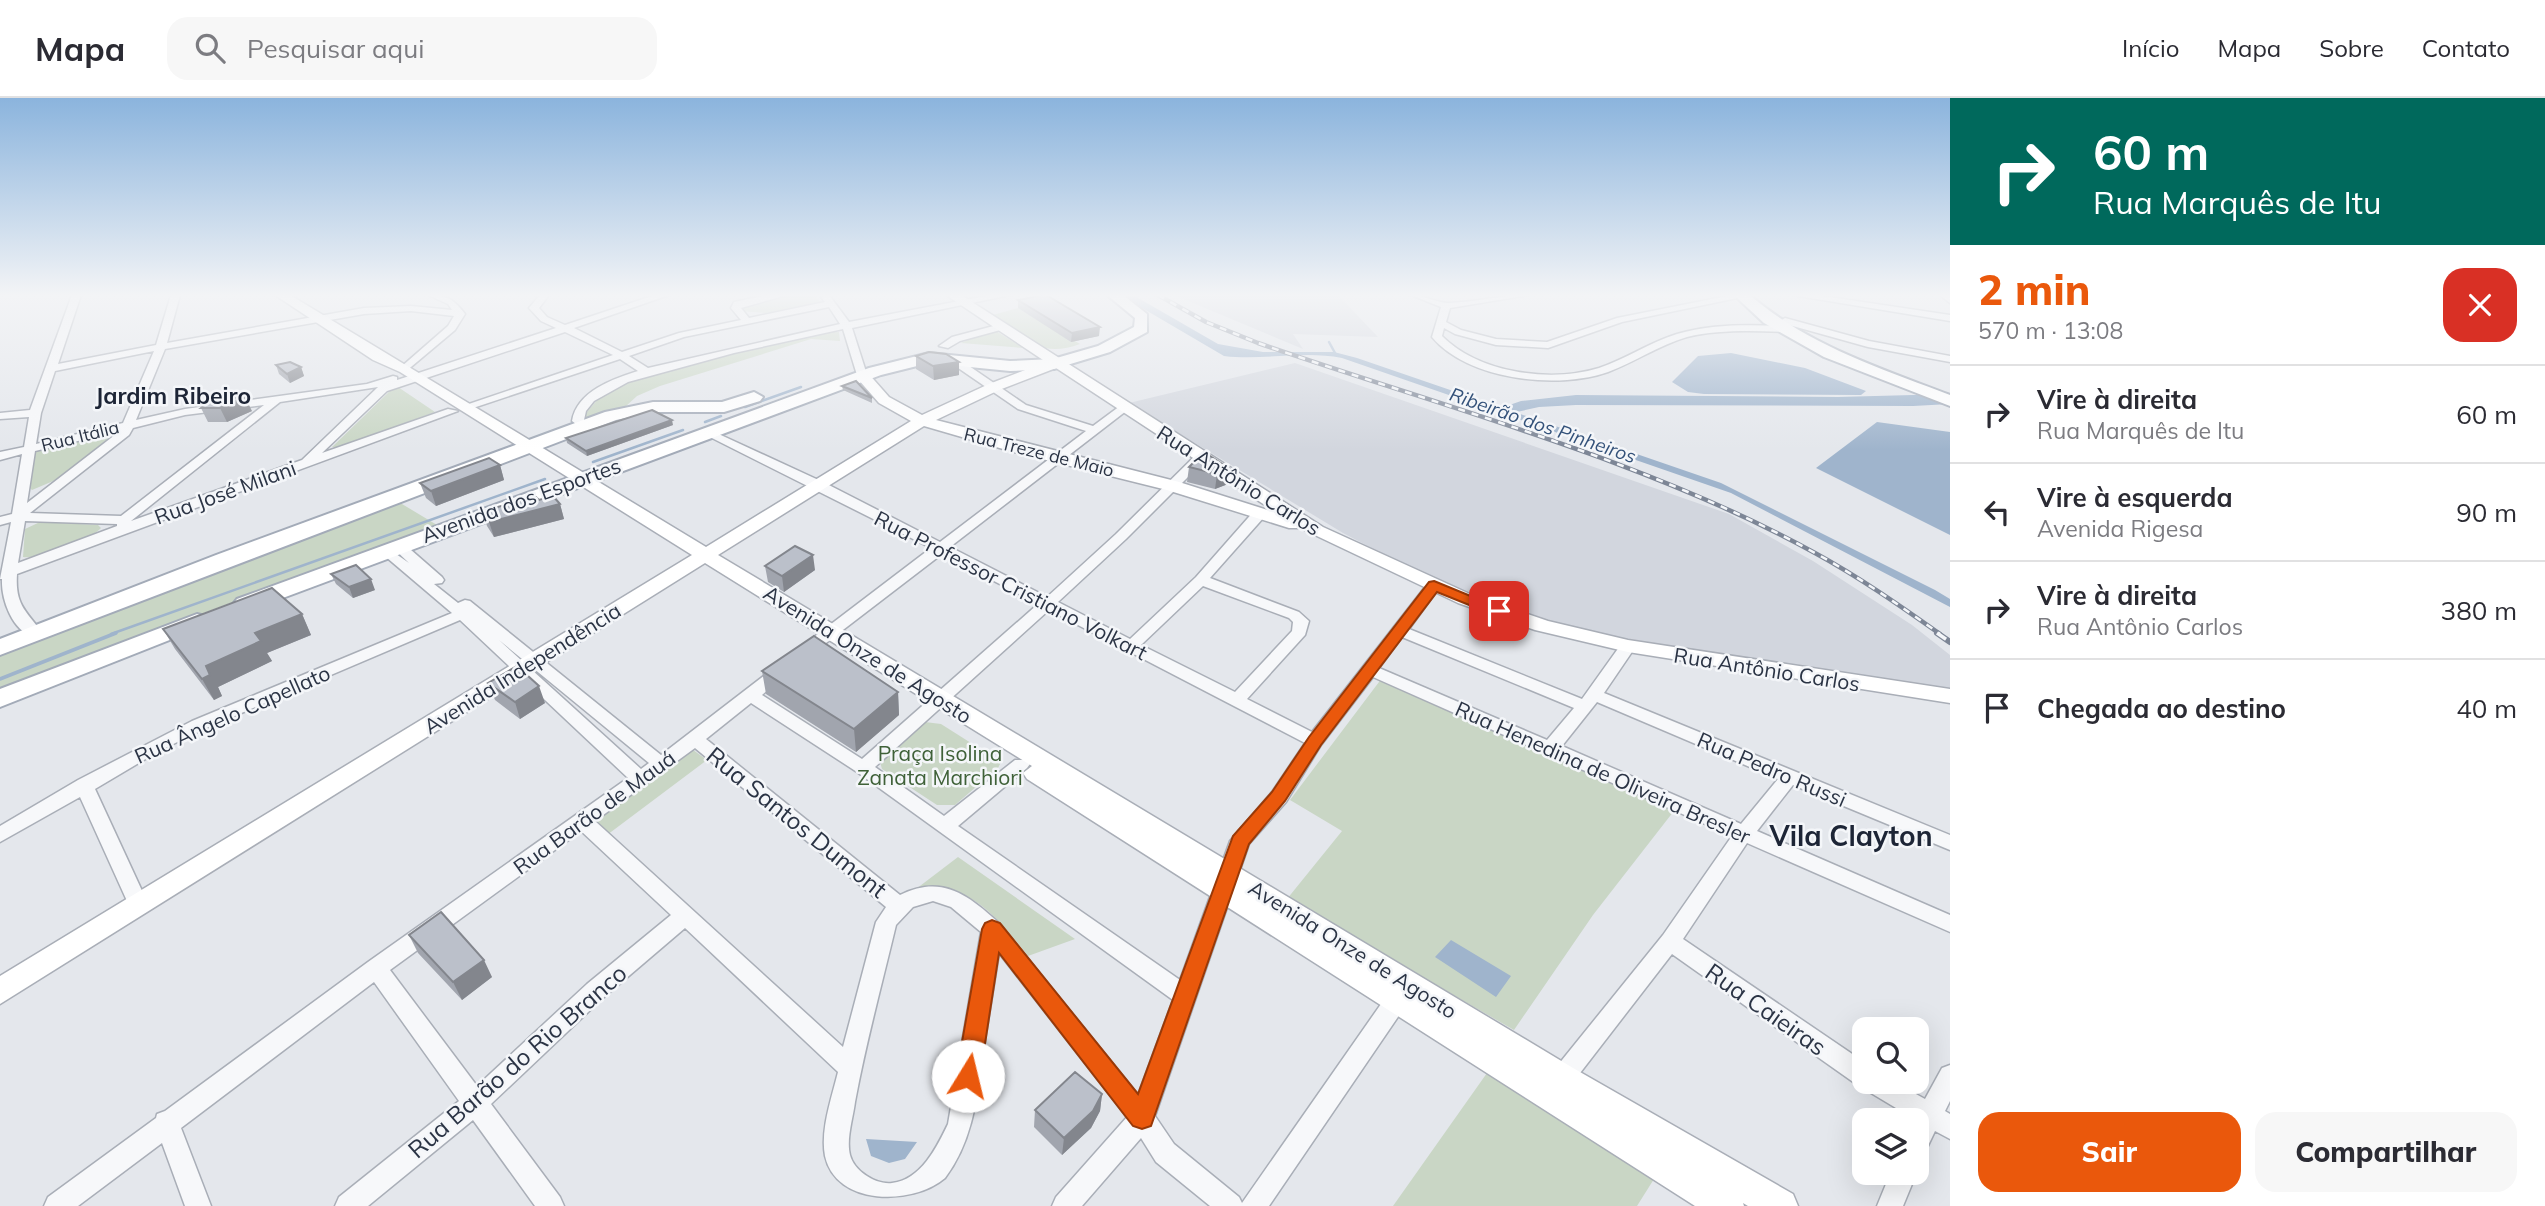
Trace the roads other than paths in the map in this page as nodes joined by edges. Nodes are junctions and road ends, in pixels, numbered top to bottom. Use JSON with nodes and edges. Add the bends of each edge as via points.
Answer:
{"nodes":[{"id":1,"x":161,"y":346,"type":"edge"},
{"id":2,"x":60,"y":347,"type":"edge"},
{"id":3,"x":158,"y":347,"type":"edge"},
{"id":4,"x":352,"y":347,"type":"edge"},
{"id":5,"x":433,"y":347,"type":"edge"},
{"id":6,"x":505,"y":347,"type":"edge"},
{"id":7,"x":602,"y":347,"type":"edge"},
{"id":8,"x":650,"y":347,"type":"edge"},
{"id":9,"x":748,"y":347,"type":"edge"},
{"id":10,"x":853,"y":347,"type":"edge"},
{"id":11,"x":952,"y":347,"type":"edge"},
{"id":12,"x":961,"y":347,"type":"edge"},
{"id":13,"x":970,"y":347,"type":"edge"},
{"id":14,"x":1030,"y":347,"type":"edge"},
{"id":15,"x":1090,"y":347,"type":"edge"},
{"id":16,"x":1106,"y":347,"type":"edge"},
{"id":17,"x":1447,"y":347,"type":"edge"},
{"id":18,"x":1659,"y":347,"type":"edge"},
{"id":19,"x":1821,"y":347,"type":"edge"},
{"id":20,"x":1882,"y":347,"type":"edge"},
{"id":21,"x":948,"y":353,"type":"junction"},
{"id":22,"x":620,"y":355,"type":"junction"},
{"id":23,"x":1009,"y":358,"type":"junction"},
{"id":24,"x":1046,"y":358,"type":"junction"},
{"id":25,"x":1950,"y":359,"type":"edge"},
{"id":26,"x":53,"y":368,"type":"junction"},
{"id":27,"x":860,"y":372,"type":"junction"},
{"id":28,"x":648,"y":373,"type":"junction"},
{"id":29,"x":400,"y":378,"type":"junction"},
{"id":30,"x":994,"y":387,"type":"junction"},
{"id":31,"x":279,"y":398,"type":"junction"},
{"id":32,"x":1945,"y":399,"type":"edge"},
{"id":33,"x":724,"y":407,"type":"junction"},
{"id":34,"x":1124,"y":408,"type":"junction"},
{"id":35,"x":459,"y":409,"type":"junction"},
{"id":36,"x":35,"y":413,"type":"junction"},
{"id":37,"x":0,"y":416,"type":"edge"},
{"id":38,"x":741,"y":419,"type":"junction"},
{"id":39,"x":922,"y":421,"type":"junction"},
{"id":40,"x":130,"y":424,"type":"junction"},
{"id":41,"x":584,"y":427,"type":"junction"},
{"id":42,"x":1093,"y":430,"type":"junction"},
{"id":43,"x":706,"y":432,"type":"junction"},
{"id":44,"x":32,"y":448,"type":"junction"},
{"id":45,"x":524,"y":448,"type":"junction"},
{"id":46,"x":1203,"y":455,"type":"junction"},
{"id":47,"x":0,"y":456,"type":"edge"},
{"id":48,"x":1059,"y":458,"type":"junction"},
{"id":49,"x":303,"y":464,"type":"junction"},
{"id":50,"x":576,"y":479,"type":"junction"},
{"id":51,"x":821,"y":486,"type":"junction"},
{"id":52,"x":1173,"y":486,"type":"junction"},
{"id":53,"x":54,"y":489,"type":"junction"},
{"id":54,"x":22,"y":493,"type":"junction"},
{"id":55,"x":1262,"y":509,"type":"junction"},
{"id":56,"x":18,"y":517,"type":"junction"},
{"id":57,"x":0,"y":521,"type":"edge"},
{"id":58,"x":124,"y":524,"type":"junction"},
{"id":59,"x":1317,"y":531,"type":"joint"},
{"id":60,"x":392,"y":549,"type":"junction"},
{"id":61,"x":939,"y":549,"type":"junction"},
{"id":62,"x":700,"y":558,"type":"junction"},
{"id":63,"x":5,"y":573,"type":"edge"},
{"id":64,"x":1201,"y":580,"type":"junction"},
{"id":65,"x":1434,"y":585,"type":"junction"},
{"id":66,"x":1047,"y":603,"type":"junction"},
{"id":67,"x":467,"y":612,"type":"junction"},
{"id":68,"x":1401,"y":631,"type":"junction"},
{"id":69,"x":34,"y":632,"type":"junction"},
{"id":70,"x":825,"y":635,"type":"junction"},
{"id":71,"x":1131,"y":646,"type":"junction"},
{"id":72,"x":1628,"y":646,"type":"junction"},
{"id":73,"x":0,"y":648,"type":"edge"},
{"id":74,"x":529,"y":665,"type":"junction"},
{"id":75,"x":1371,"y":670,"type":"junction"},
{"id":76,"x":1917,"y":693,"type":"junction"},
{"id":77,"x":752,"y":696,"type":"junction"},
{"id":78,"x":1950,"y":696,"type":"edge"},
{"id":79,"x":0,"y":699,"type":"edge"},
{"id":80,"x":1236,"y":701,"type":"junction"},
{"id":81,"x":1588,"y":701,"type":"junction"},
{"id":82,"x":934,"y":702,"type":"junction"},
{"id":83,"x":1950,"y":708,"type":"edge"},
{"id":84,"x":695,"y":739,"type":"junction"},
{"id":85,"x":1315,"y":741,"type":"junction"},
{"id":86,"x":1551,"y":747,"type":"junction"},
{"id":87,"x":661,"y":764,"type":"junction"},
{"id":88,"x":1021,"y":764,"type":"junction"},
{"id":89,"x":863,"y":768,"type":"junction"},
{"id":90,"x":1789,"y":777,"type":"junction"},
{"id":91,"x":640,"y":778,"type":"junction"},
{"id":92,"x":84,"y":785,"type":"junction"},
{"id":93,"x":582,"y":820,"type":"junction"},
{"id":94,"x":946,"y":825,"type":"junction"},
{"id":95,"x":1,"y":832,"type":"edge"},
{"id":96,"x":1743,"y":835,"type":"junction"},
{"id":97,"x":1950,"y":844,"type":"edge"},
{"id":98,"x":1225,"y":881,"type":"junction"},
{"id":99,"x":898,"y":905,"type":"junction"},
{"id":100,"x":139,"y":906,"type":"junction"},
{"id":101,"x":685,"y":916,"type":"junction"},
{"id":102,"x":1950,"y":924,"type":"edge"},
{"id":103,"x":992,"y":929,"type":"junction"},
{"id":104,"x":1670,"y":941,"type":"junction"},
{"id":105,"x":376,"y":968,"type":"junction"},
{"id":106,"x":0,"y":990,"type":"edge"},
{"id":107,"x":1185,"y":996,"type":"junction"},
{"id":108,"x":1396,"y":1001,"type":"junction"},
{"id":109,"x":850,"y":1068,"type":"junction"},
{"id":110,"x":1852,"y":1068,"type":"edge"},
{"id":111,"x":1950,"y":1076,"type":"edge"},
{"id":112,"x":1562,"y":1078,"type":"junction"},
{"id":113,"x":1893,"y":1094,"type":"edge"},
{"id":114,"x":475,"y":1103,"type":"junction"},
{"id":115,"x":1142,"y":1118,"type":"junction"},
{"id":116,"x":1939,"y":1121,"type":"edge"},
{"id":117,"x":166,"y":1122,"type":"junction"},
{"id":118,"x":1899,"y":1185,"type":"edge"},
{"id":119,"x":57,"y":1206,"type":"edge"},
{"id":120,"x":198,"y":1206,"type":"edge"},
{"id":121,"x":348,"y":1206,"type":"edge"},
{"id":122,"x":551,"y":1206,"type":"edge"},
{"id":123,"x":1065,"y":1206,"type":"edge"},
{"id":124,"x":1230,"y":1206,"type":"edge"},
{"id":125,"x":1254,"y":1206,"type":"edge"},
{"id":126,"x":1727,"y":1206,"type":"edge"},
{"id":127,"x":1781,"y":1206,"type":"edge"},
{"id":128,"x":1890,"y":1206,"type":"edge"}],
"edges":[{"from":1,"to":40,"type":"street"},
{"from":2,"to":26,"type":"street"},
{"from":3,"to":26,"type":"street"},
{"from":4,"to":29,"type":"main road","name":"Avenida Onze de Agosto"},
{"from":5,"to":29,"type":"street"},
{"from":6,"to":29,"type":"street"},
{"from":7,"to":22,"type":"street"},
{"from":8,"to":22,"type":"street","name":"Rua José Milani"},
{"from":9,"to":28,"type":"street"},
{"from":10,"to":27,"type":"street","name":"Rua Treze de Maio"},
{"from":11,"to":21,"type":"street"},
{"from":12,"to":21,"type":"main road","name":"Avenida dos Esportes"},
{"from":13,"to":23,"type":"main road","name":"Avenida dos Esportes"},
{"from":14,"to":24,"type":"main road","name":"Rua Antônio Carlos"},
{"from":15,"to":24,"type":"main road"},
{"from":16,"to":24,"type":"main road","via":[[1084,356]]},
{"from":17,"to":18,"type":"street","via":[[1490,368],[1560,377],[1602,370]]},
{"from":19,"to":32,"type":"main road","via":[[1850,363]]},
{"from":20,"to":25,"type":"street"},
{"from":21,"to":23,"type":"main road","name":"Avenida dos Esportes"},
{"from":21,"to":27,"type":"main road","name":"Avenida dos Esportes"},
{"from":21,"to":30,"type":"street"},
{"from":22,"to":28,"type":"street"},
{"from":22,"to":35,"type":"street","name":"Rua José Milani"},
{"from":23,"to":24,"type":"main road","name":"Avenida dos Esportes"},
{"from":24,"to":30,"type":"main road","name":"Avenida Independência"},
{"from":24,"to":34,"type":"main road","name":"Rua Antônio Carlos"},
{"from":26,"to":36,"type":"street"},
{"from":27,"to":33,"type":"main road","name":"Avenida dos Esportes","via":[[804,380]]},
{"from":27,"to":38,"type":"main road","name":"Avenida dos Esportes"},
{"from":27,"to":39,"type":"main road","name":"Rua Treze de Maio","via":[[884,400]]},
{"from":28,"to":41,"type":"street","via":[[604,389],[589,400],[578,416]]},
{"from":29,"to":31,"type":"street","name":"Rua Itália","via":[[368,387]]},
{"from":29,"to":35,"type":"main road","name":"Avenida Onze de Agosto"},
{"from":29,"to":49,"type":"street"},
{"from":30,"to":39,"type":"main road","name":"Avenida Independência"},
{"from":30,"to":42,"type":"street","via":[[1034,412]]},
{"from":31,"to":40,"type":"street","name":"Rua Itália"},
{"from":31,"to":58,"type":"street"},
{"from":33,"to":38,"type":"main road","via":[[729,415]]},
{"from":33,"to":41,"type":"main road","name":"Avenida dos Esportes","via":[[641,408]]},
{"from":34,"to":42,"type":"street","name":"Rua Barão de Mauá"},
{"from":34,"to":46,"type":"main road","name":"Rua Antônio Carlos"},
{"from":35,"to":45,"type":"main road","name":"Avenida Onze de Agosto"},
{"from":35,"to":49,"type":"street","name":"Rua José Milani"},
{"from":36,"to":37,"type":"street"},
{"from":36,"to":44,"type":"street"},
{"from":38,"to":43,"type":"main road","name":"Avenida dos Esportes"},
{"from":39,"to":48,"type":"main road","name":"Rua Treze de Maio"},
{"from":39,"to":51,"type":"main road","name":"Avenida Independência"},
{"from":40,"to":44,"type":"street","name":"Rua Itália"},
{"from":40,"to":53,"type":"street","via":[[116,443]]},
{"from":41,"to":45,"type":"main road","name":"Avenida dos Esportes"},
{"from":42,"to":48,"type":"street","name":"Rua Barão de Mauá"},
{"from":43,"to":50,"type":"main road","name":"Avenida dos Esportes"},
{"from":43,"to":51,"type":"street","name":"Rua Professor Cristiano Volkart"},
{"from":44,"to":47,"type":"street","name":"Rua Itália"},
{"from":44,"to":54,"type":"street"},
{"from":45,"to":50,"type":"main road","name":"Avenida Onze de Agosto"},
{"from":45,"to":69,"type":"main road","name":"Avenida dos Esportes"},
{"from":46,"to":52,"type":"street"},
{"from":46,"to":55,"type":"main road","name":"Rua Antônio Carlos"},
{"from":48,"to":52,"type":"main road","name":"Rua Treze de Maio"},
{"from":48,"to":61,"type":"street","name":"Rua Barão de Mauá"},
{"from":49,"to":58,"type":"street","name":"Rua José Milani"},
{"from":50,"to":60,"type":"main road","name":"Avenida dos Esportes"},
{"from":50,"to":62,"type":"main road","name":"Avenida Onze de Agosto"},
{"from":51,"to":61,"type":"street","name":"Rua Professor Cristiano Volkart"},
{"from":51,"to":62,"type":"main road","name":"Avenida Independência"},
{"from":52,"to":55,"type":"main road","name":"Rua Treze de Maio"},
{"from":52,"to":66,"type":"street"},
{"from":53,"to":54,"type":"street"},
{"from":53,"to":56,"type":"street"},
{"from":54,"to":56,"type":"street"},
{"from":55,"to":59,"type":"main road","name":"Rua Treze de Maio"},
{"from":55,"to":64,"type":"street"},
{"from":56,"to":57,"type":"street"},
{"from":56,"to":58,"type":"street"},
{"from":56,"to":63,"type":"street"},
{"from":58,"to":63,"type":"street","name":"Rua José Milani"},
{"from":59,"to":65,"type":"main road","name":"Rua Antônio Carlos"},
{"from":60,"to":67,"type":"street"},
{"from":60,"to":79,"type":"main road","name":"Avenida dos Esportes"},
{"from":61,"to":66,"type":"street","name":"Rua Professor Cristiano Volkart"},
{"from":61,"to":70,"type":"street","name":"Rua Barão de Mauá"},
{"from":62,"to":70,"type":"main road","name":"Avenida Onze de Agosto"},
{"from":62,"to":74,"type":"main road","name":"Avenida Independência"},
{"from":63,"to":69,"type":"street","via":[[10,601]]},
{"from":64,"to":71,"type":"street"},
{"from":64,"to":80,"type":"street","via":[[1301,621],[1300,632]]},
{"from":65,"to":68,"type":"street"},
{"from":65,"to":72,"type":"main road","name":"Rua Antônio Carlos","via":[[1542,626]]},
{"from":66,"to":71,"type":"street","name":"Rua Professor Cristiano Volkart"},
{"from":66,"to":82,"type":"street"},
{"from":67,"to":74,"type":"street"},
{"from":67,"to":92,"type":"street","name":"Rua Ângelo Capellato","via":[[198,726]]},
{"from":68,"to":75,"type":"street"},
{"from":68,"to":81,"type":"street","name":"Rua Pedro Russi"},
{"from":69,"to":73,"type":"main road","name":"Avenida dos Esportes"},
{"from":70,"to":77,"type":"street","name":"Rua Barão de Mauá"},
{"from":70,"to":82,"type":"main road","name":"Avenida Onze de Agosto"},
{"from":71,"to":80,"type":"street","name":"Rua Professor Cristiano Volkart"},
{"from":72,"to":76,"type":"main road","name":"Rua Antônio Carlos"},
{"from":72,"to":81,"type":"street"},
{"from":74,"to":87,"type":"street"},
{"from":74,"to":91,"type":"street"},
{"from":74,"to":100,"type":"main road","name":"Avenida Independência"},
{"from":75,"to":85,"type":"street"},
{"from":75,"to":86,"type":"street","name":"Rua Henedina de Oliveira Bresler"},
{"from":76,"to":78,"type":"main road","name":"Rua Antônio Carlos"},
{"from":76,"to":83,"type":"main road","name":"Rua Antônio Carlos"},
{"from":77,"to":84,"type":"street","name":"Rua Barão de Mauá"},
{"from":77,"to":89,"type":"street"},
{"from":80,"to":85,"type":"street","name":"Rua Professor Cristiano Volkart"},
{"from":81,"to":86,"type":"street"},
{"from":81,"to":90,"type":"street","name":"Rua Pedro Russi"},
{"from":82,"to":88,"type":"main road","name":"Avenida Onze de Agosto"},
{"from":82,"to":89,"type":"street"},
{"from":82,"to":98,"type":"main road","name":"Avenida Onze de Agosto"},
{"from":84,"to":87,"type":"street","name":"Rua Barão de Mauá"},
{"from":84,"to":99,"type":"street","name":"Rua Santos Dumont"},
{"from":85,"to":98,"type":"street","via":[[1279,797],[1240,841]]},
{"from":86,"to":96,"type":"street","name":"Rua Henedina de Oliveira Bresler"},
{"from":87,"to":91,"type":"street","name":"Rua Barão de Mauá"},
{"from":88,"to":94,"type":"street"},
{"from":88,"to":98,"type":"main road","name":"Avenida Onze de Agosto"},
{"from":89,"to":94,"type":"street"},
{"from":90,"to":96,"type":"street"},
{"from":90,"to":97,"type":"street","name":"Rua Pedro Russi"},
{"from":91,"to":93,"type":"street","name":"Rua Barão de Mauá"},
{"from":92,"to":95,"type":"street","name":"Rua Ângelo Capellato"},
{"from":92,"to":100,"type":"street"},
{"from":93,"to":101,"type":"street"},
{"from":93,"to":105,"type":"street","name":"Rua Barão de Mauá"},
{"from":94,"to":107,"type":"street"},
{"from":96,"to":102,"type":"street","name":"Rua Henedina de Oliveira Bresler"},
{"from":96,"to":104,"type":"street"},
{"from":98,"to":107,"type":"street"},
{"from":98,"to":108,"type":"main road","name":"Avenida Onze de Agosto"},
{"from":98,"to":112,"type":"main road","name":"Avenida Onze de Agosto"},
{"from":99,"to":103,"type":"street","via":[[915,896],[951,896]]},
{"from":99,"to":109,"type":"street","via":[[886,922]]},
{"from":100,"to":106,"type":"main road","name":"Avenida Independência"},
{"from":101,"to":109,"type":"street"},
{"from":101,"to":114,"type":"street","name":"Rua Barão do Rio Branco","via":[[595,991]]},
{"from":103,"to":109,"type":"street","via":[[960,1125],[929,1180],[910,1193],[888,1197],[868,1191],[848,1176],[839,1159],[837,1139]]},
{"from":103,"to":115,"type":"street"},
{"from":104,"to":110,"type":"street","name":"Rua Caieiras"},
{"from":104,"to":112,"type":"street"},
{"from":105,"to":114,"type":"street"},
{"from":105,"to":117,"type":"street","name":"Rua Barão de Mauá"},
{"from":107,"to":115,"type":"street"},
{"from":108,"to":125,"type":"street"},
{"from":108,"to":126,"type":"main road","name":"Avenida Onze de Agosto"},
{"from":111,"to":116,"type":"street"},
{"from":112,"to":127,"type":"main road","name":"Avenida Onze de Agosto"},
{"from":113,"to":116,"type":"street"},
{"from":114,"to":121,"type":"street","name":"Rua Barão do Rio Branco"},
{"from":114,"to":122,"type":"street"},
{"from":115,"to":123,"type":"street"},
{"from":115,"to":124,"type":"street","via":[[1165,1153]]},
{"from":117,"to":119,"type":"street","name":"Rua Barão de Mauá"},
{"from":117,"to":120,"type":"street"},
{"from":118,"to":128,"type":"street"}]}
